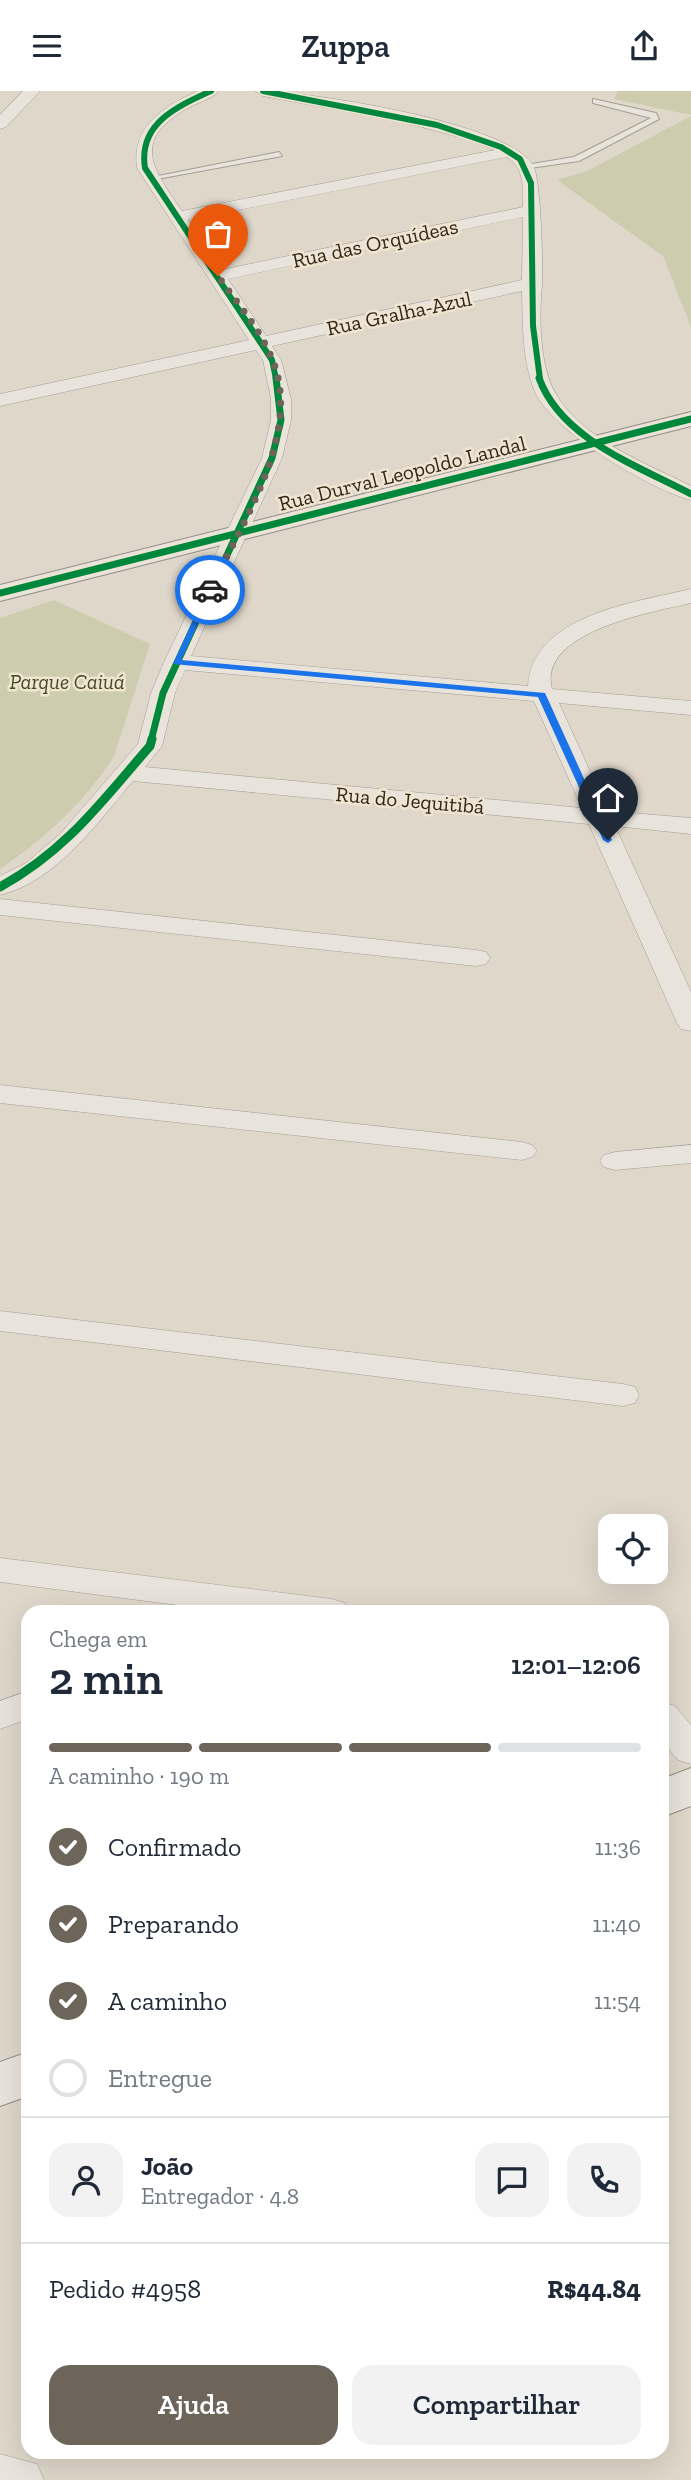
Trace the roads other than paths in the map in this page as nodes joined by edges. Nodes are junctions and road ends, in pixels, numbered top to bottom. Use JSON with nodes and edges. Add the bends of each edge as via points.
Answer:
{"nodes":[{"id":1,"x":32,"y":91,"type":"edge"},
{"id":2,"x":211,"y":91,"type":"edge"},
{"id":3,"x":263,"y":91,"type":"edge"},
{"id":4,"x":596,"y":101,"type":"dead end"},
{"id":5,"x":0,"y":124,"type":"edge"},
{"id":6,"x":509,"y":152,"type":"junction"},
{"id":7,"x":279,"y":154,"type":"dead end"},
{"id":8,"x":526,"y":167,"type":"junction"},
{"id":9,"x":152,"y":178,"type":"junction"},
{"id":10,"x":532,"y":210,"type":"junction"},
{"id":11,"x":177,"y":217,"type":"junction"},
{"id":12,"x":218,"y":276,"type":"junction"},
{"id":13,"x":534,"y":283,"type":"junction"},
{"id":14,"x":264,"y":343,"type":"junction"},
{"id":15,"x":0,"y":400,"type":"edge"},
{"id":16,"x":691,"y":419,"type":"edge"},
{"id":17,"x":599,"y":443,"type":"junction"},
{"id":18,"x":691,"y":495,"type":"edge"},
{"id":19,"x":236,"y":534,"type":"junction"},
{"id":20,"x":0,"y":593,"type":"edge"},
{"id":21,"x":691,"y":596,"type":"edge"},
{"id":22,"x":176,"y":662,"type":"junction"},
{"id":23,"x":542,"y":695,"type":"junction"},
{"id":24,"x":691,"y":708,"type":"edge"},
{"id":25,"x":130,"y":773,"type":"junction"},
{"id":26,"x":597,"y":817,"type":"junction"},
{"id":27,"x":691,"y":826,"type":"edge"},
{"id":28,"x":0,"y":887,"type":"edge"},
{"id":29,"x":0,"y":907,"type":"edge"},
{"id":30,"x":476,"y":958,"type":"dead end"},
{"id":31,"x":691,"y":1023,"type":"edge"},
{"id":32,"x":0,"y":1094,"type":"edge"},
{"id":33,"x":522,"y":1151,"type":"dead end"},
{"id":34,"x":691,"y":1154,"type":"edge"},
{"id":35,"x":615,"y":1161,"type":"dead end"},
{"id":36,"x":0,"y":1321,"type":"edge"},
{"id":37,"x":623,"y":1395,"type":"dead end"},
{"id":38,"x":0,"y":1570,"type":"edge"},
{"id":39,"x":254,"y":1605,"type":"edge"},
{"id":40,"x":21,"y":1708,"type":"edge"},
{"id":41,"x":0,"y":1715,"type":"edge"},
{"id":42,"x":669,"y":1724,"type":"edge"},
{"id":43,"x":691,"y":1750,"type":"edge"},
{"id":44,"x":691,"y":1786,"type":"edge"},
{"id":45,"x":669,"y":1796,"type":"edge"},
{"id":46,"x":21,"y":2076,"type":"edge"},
{"id":47,"x":0,"y":2085,"type":"edge"},
{"id":48,"x":0,"y":2476,"type":"edge"},
{"id":49,"x":20,"y":2480,"type":"edge"}],
"edges":[{"from":1,"to":5,"type":"street"},
{"from":2,"to":9,"type":"street","via":[[163,117],[151,129],[141,155]]},
{"from":3,"to":6,"type":"street","via":[[454,131]]},
{"from":4,"to":8,"type":"lane","via":[[642,111],[655,119],[576,159]]},
{"from":6,"to":8,"type":"street"},
{"from":6,"to":11,"type":"street"},
{"from":7,"to":9,"type":"lane"},
{"from":8,"to":10,"type":"street"},
{"from":9,"to":11,"type":"street"},
{"from":10,"to":12,"type":"street","name":"Rua das Orquídeas"},
{"from":10,"to":13,"type":"street"},
{"from":11,"to":12,"type":"street"},
{"from":12,"to":14,"type":"street"},
{"from":13,"to":14,"type":"street","name":"Rua Gralha-Azul"},
{"from":13,"to":17,"type":"street","via":[[538,376],[558,410]]},
{"from":14,"to":15,"type":"street","name":"Rua Gralha-Azul"},
{"from":14,"to":19,"type":"street","via":[[278,379],[281,419],[272,458]]},
{"from":16,"to":17,"type":"street","name":"Rua Durval Leopoldo Landal"},
{"from":17,"to":18,"type":"street"},
{"from":17,"to":19,"type":"street","name":"Rua Durval Leopoldo Landal"},
{"from":19,"to":20,"type":"street","name":"Rua Durval Leopoldo Landal"},
{"from":19,"to":22,"type":"street"},
{"from":21,"to":23,"type":"street","via":[[571,632],[557,643],[539,672]]},
{"from":22,"to":23,"type":"street"},
{"from":22,"to":25,"type":"street","via":[[163,693],[154,739]]},
{"from":23,"to":24,"type":"street"},
{"from":23,"to":26,"type":"street"},
{"from":25,"to":26,"type":"street","name":"Rua do Jequitibá"},
{"from":25,"to":28,"type":"street","via":[[52,855]]},
{"from":26,"to":27,"type":"street","name":"Rua do Jequitibá"},
{"from":26,"to":31,"type":"street"},
{"from":29,"to":30,"type":"street"},
{"from":32,"to":33,"type":"street"},
{"from":34,"to":35,"type":"street"},
{"from":36,"to":37,"type":"street"},
{"from":38,"to":39,"type":"street"},
{"from":40,"to":41,"type":"street"},
{"from":42,"to":43,"type":"street"},
{"from":44,"to":45,"type":"street"},
{"from":46,"to":47,"type":"street"},
{"from":48,"to":49,"type":"street"}]}
